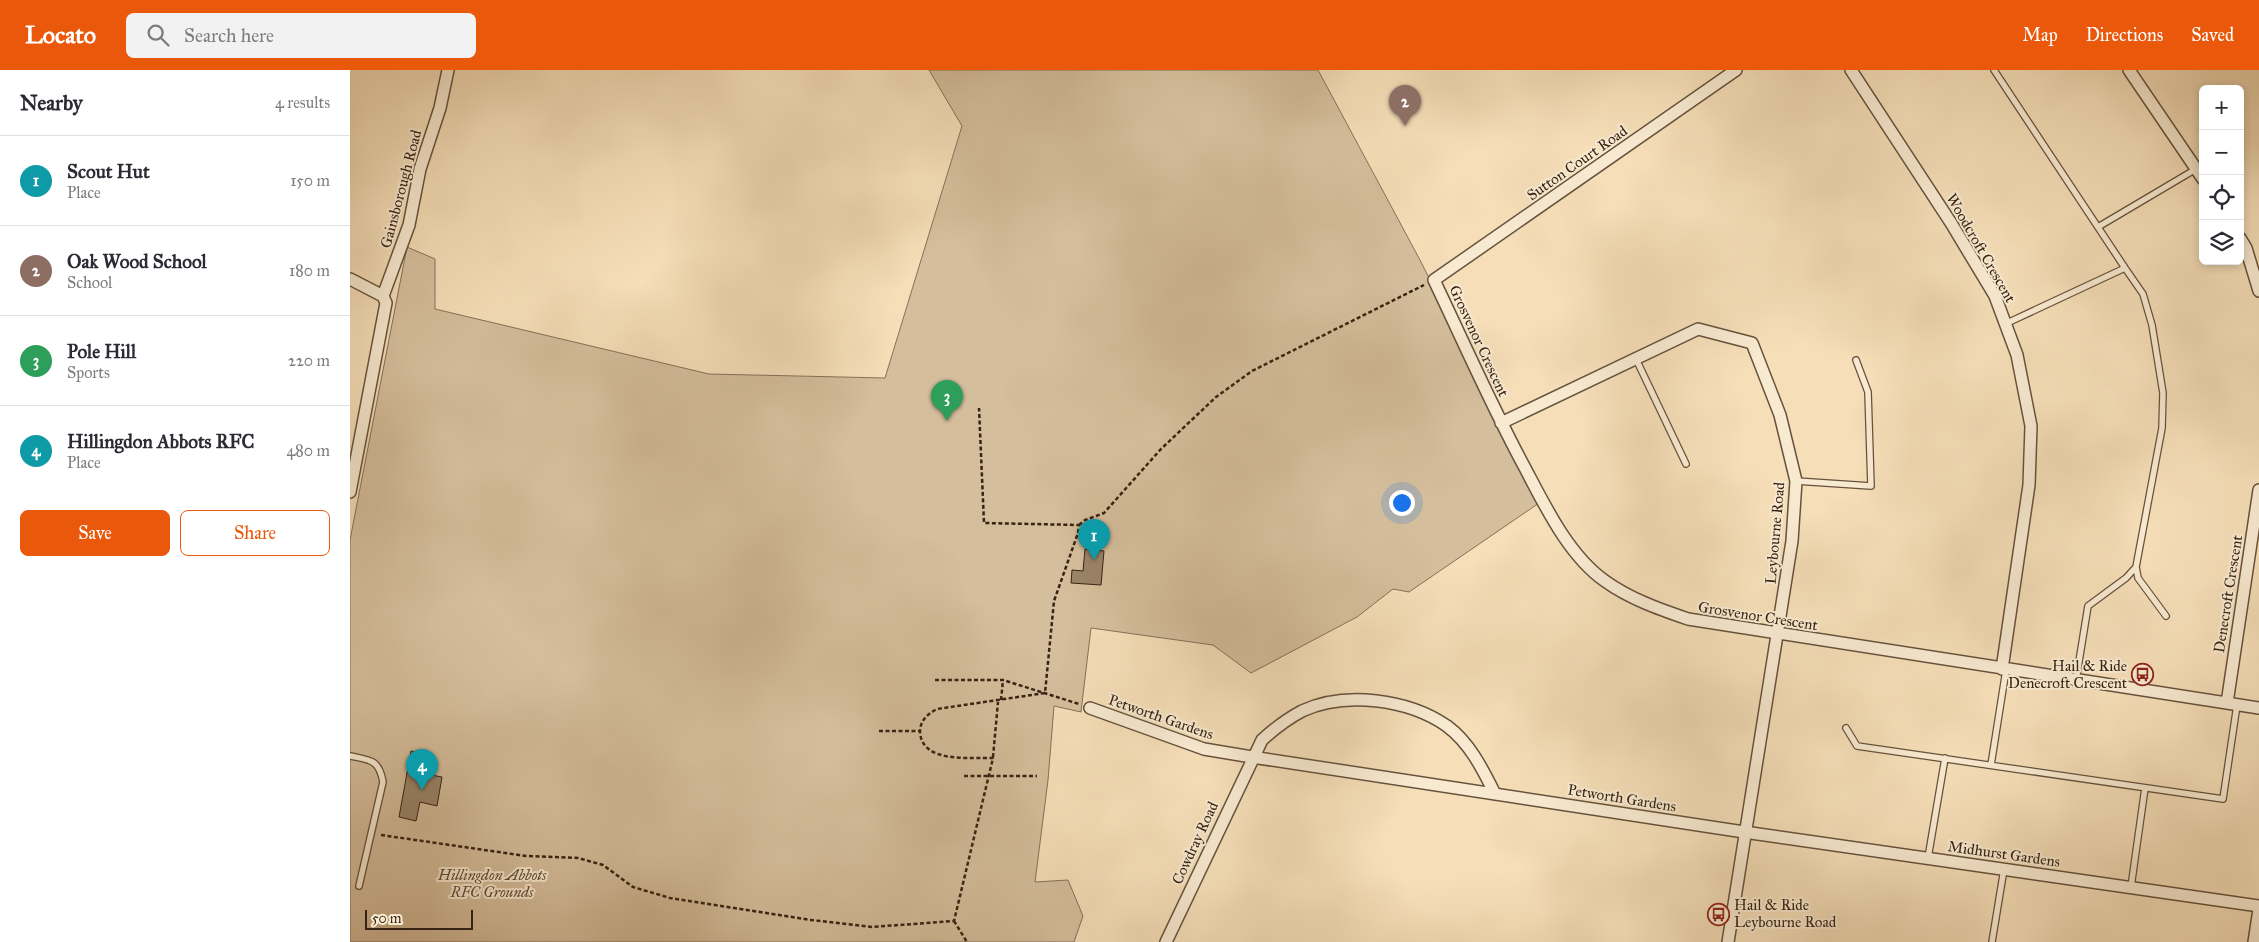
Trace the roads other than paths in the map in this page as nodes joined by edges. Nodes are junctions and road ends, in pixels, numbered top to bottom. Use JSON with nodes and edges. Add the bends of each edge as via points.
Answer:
{"nodes":[{"id":1,"x":448,"y":70,"type":"edge"},
{"id":2,"x":1736,"y":70,"type":"edge"},
{"id":3,"x":1852,"y":70,"type":"edge"},
{"id":4,"x":1994,"y":70,"type":"edge"},
{"id":5,"x":2129,"y":70,"type":"edge"},
{"id":6,"x":2199,"y":174,"type":"edge"},
{"id":7,"x":2098,"y":228,"type":"junction"},
{"id":8,"x":2244,"y":245,"type":"edge"},
{"id":9,"x":2125,"y":268,"type":"junction"},
{"id":10,"x":350,"y":279,"type":"edge"},
{"id":11,"x":1434,"y":280,"type":"joint"},
{"id":12,"x":2259,"y":291,"type":"edge"},
{"id":13,"x":383,"y":296,"type":"junction"},
{"id":14,"x":2005,"y":324,"type":"junction"},
{"id":15,"x":1636,"y":359,"type":"junction"},
{"id":16,"x":1856,"y":360,"type":"dead end"},
{"id":17,"x":1501,"y":423,"type":"junction"},
{"id":18,"x":1686,"y":464,"type":"dead end"},
{"id":19,"x":1796,"y":481,"type":"junction"},
{"id":20,"x":2259,"y":490,"type":"edge"},
{"id":21,"x":350,"y":492,"type":"edge"},
{"id":22,"x":2136,"y":567,"type":"junction"},
{"id":23,"x":2166,"y":616,"type":"dead end"},
{"id":24,"x":1778,"y":635,"type":"junction"},
{"id":25,"x":2004,"y":669,"type":"junction"},
{"id":26,"x":2076,"y":680,"type":"junction"},
{"id":27,"x":2232,"y":704,"type":"junction"},
{"id":28,"x":1090,"y":708,"type":"road end"},
{"id":29,"x":2259,"y":708,"type":"edge"},
{"id":30,"x":1846,"y":728,"type":"dead end"},
{"id":31,"x":350,"y":756,"type":"edge"},
{"id":32,"x":1252,"y":757,"type":"junction"},
{"id":33,"x":1945,"y":758,"type":"junction"},
{"id":34,"x":1991,"y":765,"type":"junction"},
{"id":35,"x":2145,"y":788,"type":"junction"},
{"id":36,"x":1495,"y":794,"type":"junction"},
{"id":37,"x":1744,"y":832,"type":"junction"},
{"id":38,"x":1928,"y":858,"type":"junction"},
{"id":39,"x":2004,"y":869,"type":"junction"},
{"id":40,"x":359,"y":886,"type":"dead end"},
{"id":41,"x":2131,"y":887,"type":"junction"},
{"id":42,"x":2259,"y":907,"type":"edge"},
{"id":43,"x":1169,"y":942,"type":"edge"},
{"id":44,"x":1728,"y":942,"type":"edge"},
{"id":45,"x":1992,"y":942,"type":"edge"},
{"id":46,"x":2254,"y":942,"type":"edge"}],
"edges":[{"from":1,"to":13,"type":"street","name":"Gainsborough Road","via":[[440,108],[420,169],[409,225]]},
{"from":2,"to":11,"type":"street","name":"Sutton Court Road"},
{"from":3,"to":14,"type":"street","name":"Woodcroft Crescent","via":[[1952,223],[1995,296]]},
{"from":4,"to":7,"type":"lane"},
{"from":5,"to":6,"type":"street"},
{"from":6,"to":7,"type":"lane"},
{"from":7,"to":9,"type":"lane"},
{"from":8,"to":12,"type":"street"},
{"from":9,"to":14,"type":"lane"},
{"from":9,"to":22,"type":"lane","via":[[2143,294],[2152,325],[2163,393],[2162,428]]},
{"from":10,"to":13,"type":"street"},
{"from":11,"to":17,"type":"street","name":"Grosvenor Crescent"},
{"from":13,"to":21,"type":"street","name":"Gainsborough Road","via":[[386,303]]},
{"from":14,"to":25,"type":"street","name":"Woodcroft Crescent","via":[[2017,355],[2031,426],[2029,486]]},
{"from":15,"to":17,"type":"street","name":"Leybourne Road"},
{"from":15,"to":18,"type":"lane"},
{"from":15,"to":19,"type":"street","name":"Leybourne Road","via":[[1698,329],[1752,343],[1780,415]]},
{"from":16,"to":19,"type":"lane","via":[[1868,392],[1871,486]]},
{"from":17,"to":24,"type":"street","name":"Grosvenor Crescent","via":[[1552,521],[1605,581],[1650,606],[1688,619]]},
{"from":19,"to":24,"type":"street","name":"Leybourne Road","via":[[1792,541]]},
{"from":20,"to":27,"type":"street","name":"Denecroft Crescent"},
{"from":22,"to":23,"type":"lane","via":[[2138,578]]},
{"from":22,"to":26,"type":"lane","via":[[2088,606]]},
{"from":24,"to":25,"type":"street","name":"Grosvenor Crescent"},
{"from":24,"to":37,"type":"street","name":"Leybourne Road"},
{"from":25,"to":26,"type":"street","name":"Grosvenor Crescent"},
{"from":25,"to":34,"type":"lane"},
{"from":26,"to":27,"type":"street","name":"Grosvenor Crescent"},
{"from":27,"to":29,"type":"street","name":"Grosvenor Crescent"},
{"from":27,"to":35,"type":"lane","via":[[2223,799]]},
{"from":28,"to":32,"type":"street","name":"Petworth Gardens","via":[[1204,749]]},
{"from":30,"to":33,"type":"lane","via":[[1857,746]]},
{"from":31,"to":40,"type":"lane","via":[[372,760],[381,769],[383,782]]},
{"from":32,"to":36,"type":"street","name":"Petworth Gardens"},
{"from":32,"to":36,"type":"street","via":[[1262,740],[1280,724],[1303,711],[1356,700],[1381,702],[1429,716],[1448,727],[1466,744]]},
{"from":32,"to":43,"type":"street","name":"Cowdray Road"},
{"from":33,"to":34,"type":"lane"},
{"from":33,"to":38,"type":"lane"},
{"from":34,"to":35,"type":"lane"},
{"from":35,"to":41,"type":"lane"},
{"from":36,"to":37,"type":"street","name":"Petworth Gardens"},
{"from":37,"to":38,"type":"street","name":"Midhurst Gardens"},
{"from":37,"to":44,"type":"street","name":"Leybourne Road"},
{"from":38,"to":39,"type":"street","name":"Midhurst Gardens"},
{"from":39,"to":41,"type":"street","name":"Midhurst Gardens"},
{"from":39,"to":45,"type":"lane"},
{"from":41,"to":42,"type":"street","name":"Midhurst Gardens"},
{"from":42,"to":46,"type":"street","name":"Midhurst Gardens"}]}
